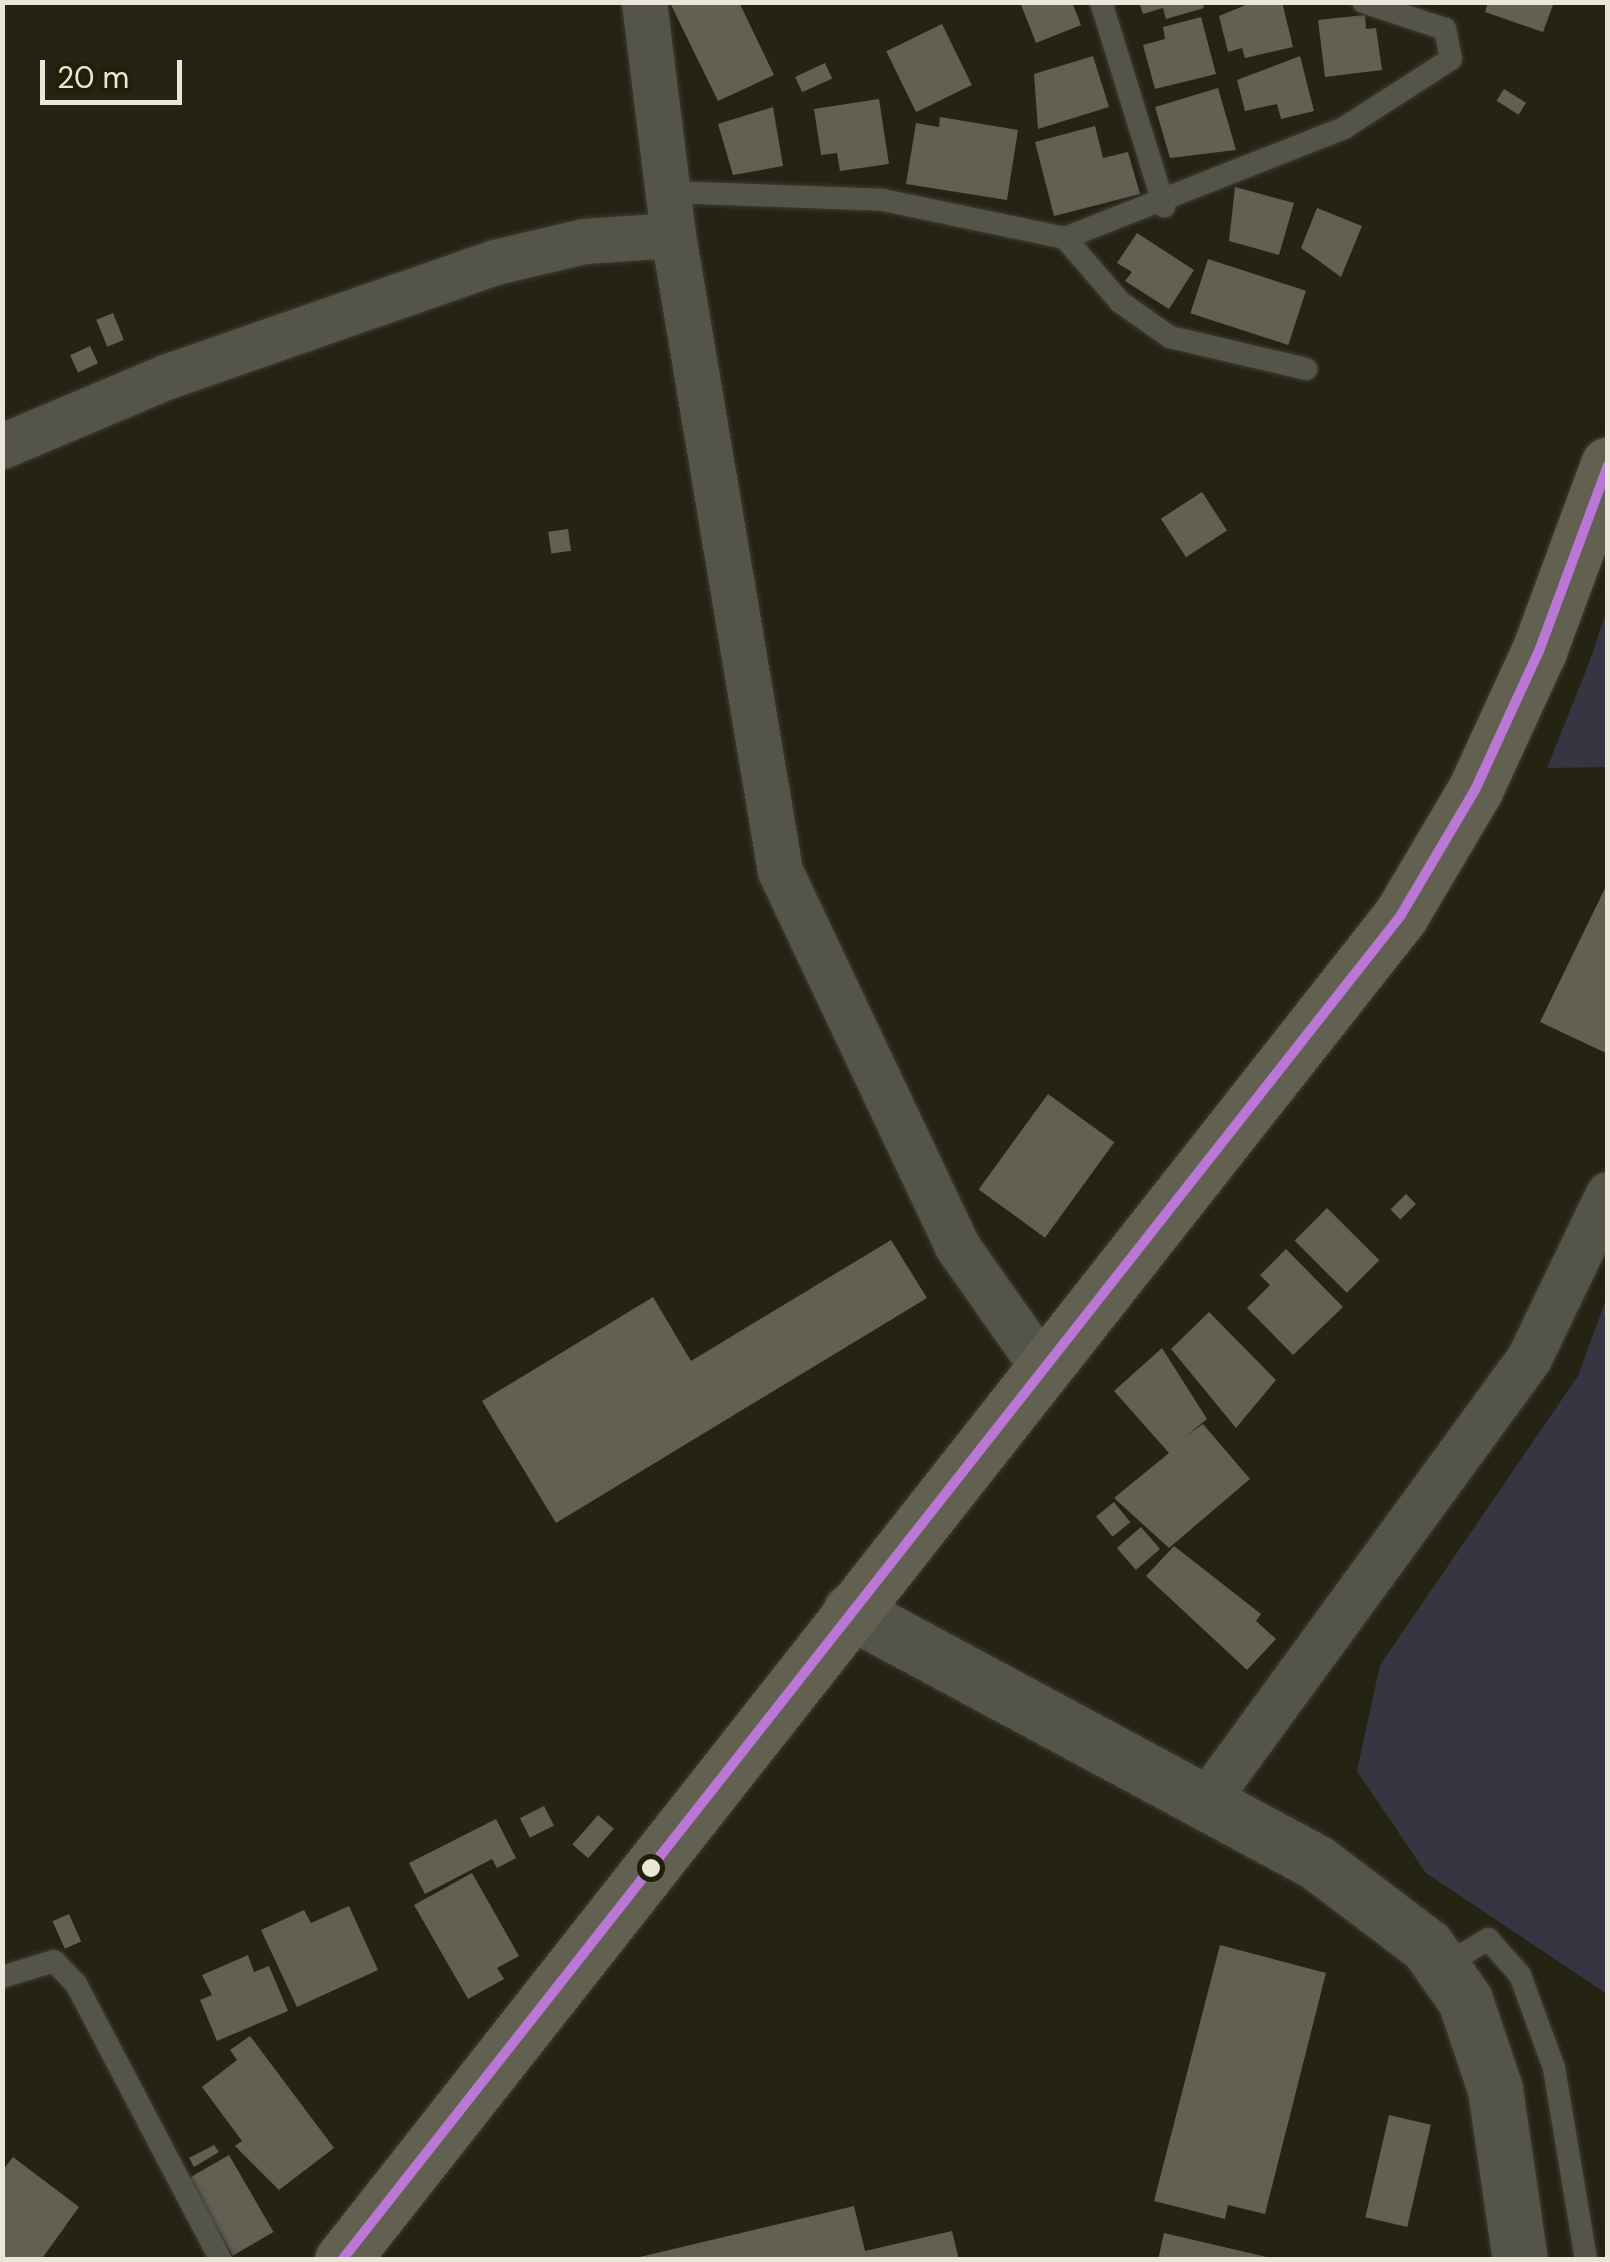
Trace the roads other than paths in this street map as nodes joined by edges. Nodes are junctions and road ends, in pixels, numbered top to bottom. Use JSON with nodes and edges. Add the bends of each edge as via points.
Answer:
{"nodes":[{"id":1,"x":644,"y":2,"type":"edge"},
{"id":2,"x":1102,"y":2,"type":"edge"},
{"id":3,"x":1364,"y":2,"type":"edge"},
{"id":4,"x":1164,"y":206,"type":"junction"},
{"id":5,"x":671,"y":214,"type":"junction"},
{"id":6,"x":1065,"y":238,"type":"junction"},
{"id":7,"x":1306,"y":369,"type":"dead end"},
{"id":8,"x":2,"y":446,"type":"edge"},
{"id":9,"x":1608,"y":464,"type":"edge"},
{"id":10,"x":1608,"y":1194,"type":"edge"},
{"id":11,"x":1040,"y":1364,"type":"junction"},
{"id":12,"x":850,"y":1610,"type":"junction"},
{"id":13,"x":1206,"y":1802,"type":"junction"},
{"id":14,"x":1444,"y":1966,"type":"junction"},
{"id":15,"x":2,"y":1977,"type":"edge"},
{"id":16,"x":221,"y":2260,"type":"edge"},
{"id":17,"x":342,"y":2260,"type":"edge"},
{"id":18,"x":1520,"y":2260,"type":"edge"},
{"id":19,"x":1586,"y":2260,"type":"edge"}],
"edges":[{"from":1,"to":5,"type":"street"},
{"from":2,"to":4,"type":"lane"},
{"from":3,"to":4,"type":"lane","via":[[1444,29],[1451,59],[1344,128]]},
{"from":4,"to":6,"type":"lane"},
{"from":5,"to":6,"type":"lane","via":[[883,200]]},
{"from":5,"to":8,"type":"street","via":[[495,262],[165,376]]},
{"from":5,"to":11,"type":"street","via":[[780,871],[957,1246]]},
{"from":6,"to":7,"type":"lane","via":[[1120,302],[1170,336]]},
{"from":9,"to":11,"type":"highway","via":[[1523,686],[1401,914]]},
{"from":10,"to":13,"type":"street","via":[[1529,1358]]},
{"from":11,"to":12,"type":"highway"},
{"from":12,"to":13,"type":"street"},
{"from":12,"to":17,"type":"highway"},
{"from":13,"to":14,"type":"street","via":[[1316,1862]]},
{"from":14,"to":18,"type":"street","via":[[1495,2089]]},
{"from":14,"to":19,"type":"lane","via":[[1488,1939],[1520,1976],[1554,2068]]},
{"from":15,"to":16,"type":"lane","via":[[54,1961],[76,1984]]}]}
